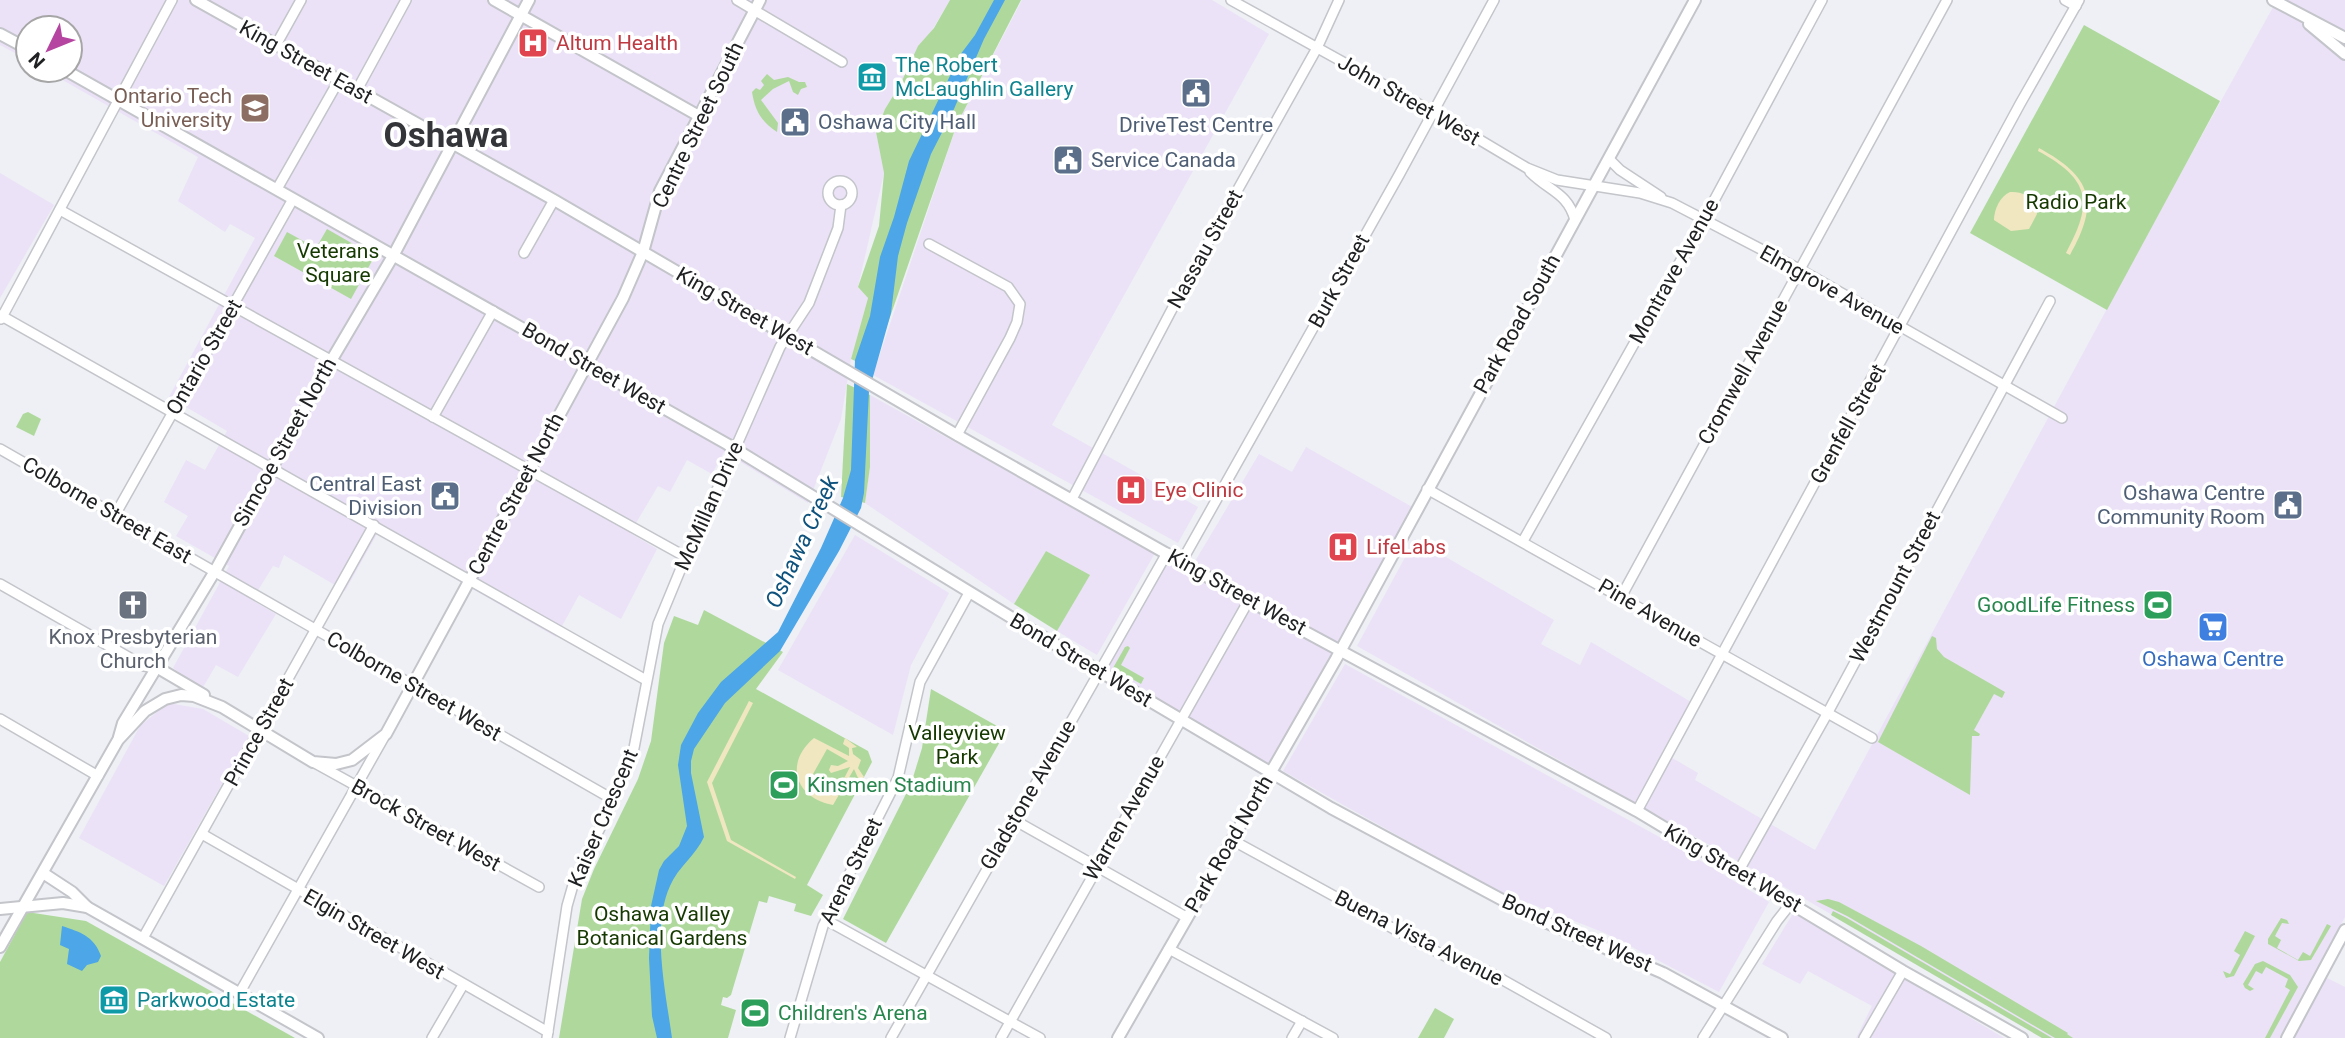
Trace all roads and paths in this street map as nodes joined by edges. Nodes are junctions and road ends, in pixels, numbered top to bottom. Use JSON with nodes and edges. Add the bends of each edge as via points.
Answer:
{"nodes":[{"id":1,"x":172,"y":0,"type":"edge"},
{"id":2,"x":196,"y":0,"type":"edge"},
{"id":3,"x":301,"y":0,"type":"edge"},
{"id":4,"x":407,"y":0,"type":"edge"},
{"id":5,"x":494,"y":0,"type":"edge"},
{"id":6,"x":529,"y":0,"type":"edge"},
{"id":7,"x":737,"y":0,"type":"edge"},
{"id":8,"x":760,"y":0,"type":"edge"},
{"id":9,"x":1231,"y":0,"type":"edge"},
{"id":10,"x":1339,"y":0,"type":"edge"},
{"id":11,"x":1494,"y":0,"type":"edge"},
{"id":12,"x":1695,"y":0,"type":"edge"},
{"id":13,"x":1822,"y":0,"type":"edge"},
{"id":14,"x":1947,"y":0,"type":"edge"},
{"id":15,"x":2065,"y":0,"type":"edge"},
{"id":16,"x":2273,"y":0,"type":"edge"},
{"id":17,"x":2078,"y":3,"type":"edge"},
{"id":18,"x":754,"y":11,"type":"junction"},
{"id":19,"x":2293,"y":11,"type":"junction"},
{"id":20,"x":521,"y":16,"type":"junction"},
{"id":21,"x":2345,"y":38,"type":"edge"},
{"id":22,"x":276,"y":45,"type":"junction"},
{"id":23,"x":1317,"y":48,"type":"junction"},
{"id":24,"x":2345,"y":54,"type":"edge"},
{"id":25,"x":842,"y":62,"type":"dead end"},
{"id":26,"x":339,"y":80,"type":"junction"},
{"id":27,"x":84,"y":81,"type":"edge"},
{"id":28,"x":357,"y":90,"type":"junction"},
{"id":29,"x":117,"y":99,"type":"junction"},
{"id":30,"x":1433,"y":112,"type":"junction"},
{"id":31,"x":699,"y":116,"type":"junction"},
{"id":32,"x":453,"y":144,"type":"junction"},
{"id":33,"x":1608,"y":159,"type":"junction"},
{"id":34,"x":1527,"y":168,"type":"junction"},
{"id":35,"x":1593,"y":186,"type":"junction"},
{"id":36,"x":277,"y":189,"type":"junction"},
{"id":37,"x":293,"y":199,"type":"junction"},
{"id":38,"x":554,"y":200,"type":"junction"},
{"id":39,"x":1672,"y":203,"type":"junction"},
{"id":40,"x":841,"y":205,"type":"dead end"},
{"id":41,"x":60,"y":211,"type":"junction"},
{"id":42,"x":1574,"y":220,"type":"junction"},
{"id":43,"x":1703,"y":221,"type":"junction"},
{"id":44,"x":929,"y":244,"type":"dead end"},
{"id":45,"x":643,"y":252,"type":"junction"},
{"id":46,"x":524,"y":253,"type":"dead end"},
{"id":47,"x":393,"y":256,"type":"junction"},
{"id":48,"x":1798,"y":269,"type":"junction"},
{"id":49,"x":2050,"y":301,"type":"dead end"},
{"id":50,"x":232,"y":308,"type":"junction"},
{"id":51,"x":493,"y":311,"type":"junction"},
{"id":52,"x":1,"y":318,"type":"edge"},
{"id":53,"x":1900,"y":328,"type":"junction"},
{"id":54,"x":787,"y":337,"type":"junction"},
{"id":55,"x":331,"y":361,"type":"junction"},
{"id":56,"x":587,"y":363,"type":"junction"},
{"id":57,"x":2004,"y":386,"type":"junction"},
{"id":58,"x":172,"y":412,"type":"junction"},
{"id":59,"x":433,"y":417,"type":"junction"},
{"id":60,"x":2062,"y":418,"type":"dead end"},
{"id":61,"x":957,"y":435,"type":"junction"},
{"id":62,"x":0,"y":449,"type":"edge"},
{"id":63,"x":735,"y":449,"type":"junction"},
{"id":64,"x":272,"y":468,"type":"junction"},
{"id":65,"x":529,"y":470,"type":"junction"},
{"id":66,"x":1427,"y":489,"type":"junction"},
{"id":67,"x":1072,"y":499,"type":"junction"},
{"id":68,"x":115,"y":515,"type":"junction"},
{"id":69,"x":374,"y":525,"type":"junction"},
{"id":70,"x":1523,"y":541,"type":"junction"},
{"id":71,"x":1167,"y":553,"type":"junction"},
{"id":72,"x":686,"y":557,"type":"junction"},
{"id":73,"x":1182,"y":561,"type":"junction"},
{"id":74,"x":215,"y":571,"type":"junction"},
{"id":75,"x":471,"y":579,"type":"junction"},
{"id":76,"x":0,"y":584,"type":"edge"},
{"id":77,"x":968,"y":593,"type":"junction"},
{"id":78,"x":1621,"y":597,"type":"junction"},
{"id":79,"x":1249,"y":600,"type":"junction"},
{"id":80,"x":316,"y":630,"type":"junction"},
{"id":81,"x":1341,"y":649,"type":"junction"},
{"id":82,"x":1721,"y":654,"type":"junction"},
{"id":83,"x":158,"y":668,"type":"junction"},
{"id":84,"x":1099,"y":671,"type":"junction"},
{"id":85,"x":646,"y":680,"type":"junction"},
{"id":86,"x":414,"y":685,"type":"junction"},
{"id":87,"x":165,"y":699,"type":"joint"},
{"id":88,"x":222,"y":707,"type":"junction"},
{"id":89,"x":1827,"y":714,"type":"junction"},
{"id":90,"x":1181,"y":720,"type":"junction"},
{"id":91,"x":1,"y":721,"type":"edge"},
{"id":92,"x":259,"y":731,"type":"junction"},
{"id":93,"x":386,"y":734,"type":"junction"},
{"id":94,"x":1872,"y":738,"type":"dead end"},
{"id":95,"x":118,"y":740,"type":"junction"},
{"id":96,"x":352,"y":760,"type":"joint"},
{"id":97,"x":313,"y":762,"type":"junction"},
{"id":98,"x":1271,"y":772,"type":"junction"},
{"id":99,"x":98,"y":776,"type":"junction"},
{"id":100,"x":356,"y":788,"type":"junction"},
{"id":101,"x":614,"y":800,"type":"junction"},
{"id":102,"x":1637,"y":811,"type":"junction"},
{"id":103,"x":1014,"y":820,"type":"junction"},
{"id":104,"x":202,"y":834,"type":"junction"},
{"id":105,"x":1232,"y":840,"type":"junction"},
{"id":106,"x":1097,"y":866,"type":"junction"},
{"id":107,"x":1738,"y":872,"type":"junction"},
{"id":108,"x":43,"y":873,"type":"junction"},
{"id":109,"x":539,"y":887,"type":"dead end"},
{"id":110,"x":298,"y":890,"type":"junction"},
{"id":111,"x":1792,"y":902,"type":"junction"},
{"id":112,"x":23,"y":906,"type":"junction"},
{"id":113,"x":88,"y":907,"type":"junction"},
{"id":114,"x":0,"y":909,"type":"edge"},
{"id":115,"x":1186,"y":917,"type":"junction"},
{"id":116,"x":826,"y":920,"type":"junction"},
{"id":117,"x":2344,"y":936,"type":"edge"},
{"id":118,"x":143,"y":938,"type":"junction"},
{"id":119,"x":0,"y":947,"type":"edge"},
{"id":120,"x":1169,"y":949,"type":"junction"},
{"id":121,"x":1903,"y":971,"type":"junction"},
{"id":122,"x":926,"y":974,"type":"junction"},
{"id":123,"x":463,"y":985,"type":"junction"},
{"id":124,"x":239,"y":994,"type":"junction"},
{"id":125,"x":1722,"y":1005,"type":"junction"},
{"id":126,"x":1010,"y":1021,"type":"junction"},
{"id":127,"x":1302,"y":1021,"type":"junction"},
{"id":128,"x":547,"y":1035,"type":"edge"},
{"id":129,"x":318,"y":1038,"type":"edge"},
{"id":130,"x":432,"y":1038,"type":"edge"},
{"id":131,"x":790,"y":1038,"type":"edge"},
{"id":132,"x":891,"y":1038,"type":"edge"},
{"id":133,"x":1001,"y":1038,"type":"edge"},
{"id":134,"x":1040,"y":1038,"type":"edge"},
{"id":135,"x":1118,"y":1038,"type":"edge"},
{"id":136,"x":1292,"y":1038,"type":"edge"},
{"id":137,"x":1333,"y":1038,"type":"edge"},
{"id":138,"x":1606,"y":1038,"type":"edge"},
{"id":139,"x":1703,"y":1038,"type":"edge"},
{"id":140,"x":1782,"y":1038,"type":"edge"},
{"id":141,"x":1864,"y":1038,"type":"edge"},
{"id":142,"x":2022,"y":1038,"type":"edge"},
{"id":143,"x":2287,"y":1038,"type":"edge"}],
"edges":[{"from":1,"to":29,"type":"street"},
{"from":2,"to":22,"type":"main road","name":"King Street East"},
{"from":3,"to":22,"type":"street"},
{"from":4,"to":28,"type":"street"},
{"from":5,"to":20,"type":"main road"},
{"from":6,"to":20,"type":"main road","name":"Simcoe Street North"},
{"from":7,"to":18,"type":"street"},
{"from":8,"to":18,"type":"main road","name":"Centre Street South"},
{"from":9,"to":23,"type":"street","name":"John Street West"},
{"from":10,"to":23,"type":"street","name":"Nassau Street"},
{"from":11,"to":30,"type":"street","name":"Burk Street"},
{"from":12,"to":33,"type":"main road","name":"Park Road South"},
{"from":13,"to":43,"type":"street","name":"Montrave Avenue"},
{"from":14,"to":48,"type":"street","name":"Cromwell Avenue"},
{"from":15,"to":17,"type":"street"},
{"from":16,"to":19,"type":"main road"},
{"from":17,"to":53,"type":"street","name":"Grenfell Street"},
{"from":18,"to":25,"type":"street"},
{"from":18,"to":31,"type":"main road","name":"Centre Street South"},
{"from":19,"to":21,"type":"main road"},
{"from":19,"to":24,"type":"main road"},
{"from":20,"to":31,"type":"main road"},
{"from":20,"to":32,"type":"main road","name":"Simcoe Street North"},
{"from":22,"to":26,"type":"main road","name":"King Street East"},
{"from":23,"to":30,"type":"street","name":"John Street West"},
{"from":23,"to":67,"type":"street","name":"Nassau Street"},
{"from":26,"to":28,"type":"main road","name":"King Street East"},
{"from":26,"to":36,"type":"street"},
{"from":27,"to":29,"type":"main road","name":"Bond Street West"},
{"from":28,"to":32,"type":"main road","name":"King Street East"},
{"from":29,"to":36,"type":"main road","name":"Bond Street West"},
{"from":29,"to":41,"type":"street"},
{"from":30,"to":34,"type":"street","name":"John Street West"},
{"from":30,"to":73,"type":"street","name":"Burk Street"},
{"from":31,"to":45,"type":"main road","name":"Centre Street South","via":[[660,191]]},
{"from":32,"to":38,"type":"main road","name":"King Street West"},
{"from":32,"to":47,"type":"main road","name":"Simcoe Street North"},
{"from":33,"to":35,"type":"main road","name":"Park Road South"},
{"from":33,"to":39,"type":"street"},
{"from":34,"to":35,"type":"street","name":"John Street West","via":[[1557,180]]},
{"from":34,"to":42,"type":"street","via":[[1566,199]]},
{"from":35,"to":39,"type":"street","name":"Elmgrove Avenue"},
{"from":35,"to":42,"type":"main road","name":"Park Road South"},
{"from":36,"to":37,"type":"main road","name":"Bond Street West"},
{"from":37,"to":47,"type":"main road","name":"Bond Street West"},
{"from":37,"to":50,"type":"street","name":"Ontario Street"},
{"from":38,"to":45,"type":"main road","name":"King Street West"},
{"from":38,"to":46,"type":"street"},
{"from":39,"to":43,"type":"street","name":"Elmgrove Avenue"},
{"from":40,"to":54,"type":"street","name":"McMillan Drive","via":[[838,228],[809,303]]},
{"from":41,"to":50,"type":"street"},
{"from":41,"to":52,"type":"street"},
{"from":42,"to":66,"type":"main road","name":"Park Road South"},
{"from":43,"to":48,"type":"street","name":"Elmgrove Avenue"},
{"from":43,"to":70,"type":"street","name":"Montrave Avenue"},
{"from":44,"to":61,"type":"street","via":[[1009,287],[1020,304],[1010,338]]},
{"from":45,"to":54,"type":"main road","name":"King Street West"},
{"from":45,"to":56,"type":"main road","name":"Centre Street North"},
{"from":47,"to":51,"type":"main road","name":"Bond Street West"},
{"from":47,"to":55,"type":"main road","name":"Simcoe Street North"},
{"from":48,"to":53,"type":"street","name":"Elmgrove Avenue"},
{"from":48,"to":78,"type":"street","name":"Cromwell Avenue"},
{"from":49,"to":57,"type":"street","name":"Westmount Street"},
{"from":50,"to":55,"type":"street"},
{"from":50,"to":58,"type":"street","name":"Ontario Street"},
{"from":51,"to":56,"type":"main road","name":"Bond Street West"},
{"from":51,"to":59,"type":"street"},
{"from":52,"to":58,"type":"street"},
{"from":53,"to":57,"type":"street","name":"Elmgrove Avenue"},
{"from":53,"to":82,"type":"street","name":"Grenfell Street"},
{"from":54,"to":61,"type":"main road","name":"King Street West"},
{"from":54,"to":63,"type":"street","name":"McMillan Drive"},
{"from":55,"to":59,"type":"street"},
{"from":55,"to":64,"type":"main road","name":"Simcoe Street North"},
{"from":56,"to":63,"type":"main road","name":"Bond Street West"},
{"from":56,"to":65,"type":"main road","name":"Centre Street North"},
{"from":57,"to":60,"type":"street","name":"Elmgrove Avenue"},
{"from":57,"to":89,"type":"street","name":"Westmount Street"},
{"from":58,"to":64,"type":"street"},
{"from":58,"to":68,"type":"street","name":"Ontario Street"},
{"from":59,"to":65,"type":"street"},
{"from":61,"to":67,"type":"main road","name":"King Street West"},
{"from":62,"to":68,"type":"street","name":"Colborne Street East"},
{"from":63,"to":72,"type":"street","name":"McMillan Drive"},
{"from":63,"to":77,"type":"main road","name":"Bond Street West"},
{"from":64,"to":69,"type":"street"},
{"from":64,"to":74,"type":"main road","name":"Simcoe Street North"},
{"from":65,"to":72,"type":"street"},
{"from":65,"to":75,"type":"main road","name":"Centre Street North"},
{"from":66,"to":70,"type":"street","name":"Pine Avenue"},
{"from":66,"to":81,"type":"main road","name":"Park Road South"},
{"from":67,"to":71,"type":"main road","name":"King Street West"},
{"from":68,"to":74,"type":"street","name":"Colborne Street East"},
{"from":69,"to":75,"type":"street"},
{"from":69,"to":80,"type":"street","name":"Prince Street"},
{"from":70,"to":78,"type":"street","name":"Pine Avenue"},
{"from":71,"to":73,"type":"main road","name":"King Street West"},
{"from":71,"to":84,"type":"street","name":"Gladstone Avenue"},
{"from":72,"to":85,"type":"street","name":"McMillan Drive","via":[[658,624]]},
{"from":73,"to":79,"type":"main road","name":"King Street West"},
{"from":74,"to":80,"type":"street","name":"Colborne Street West"},
{"from":74,"to":83,"type":"main road","name":"Simcoe Street North"},
{"from":75,"to":85,"type":"street"},
{"from":75,"to":86,"type":"main road","name":"Centre Street North"},
{"from":76,"to":83,"type":"street","via":[[144,666]]},
{"from":77,"to":84,"type":"main road","name":"Bond Street West"},
{"from":77,"to":116,"type":"street","name":"Arena Street","via":[[920,682],[898,778]]},
{"from":78,"to":82,"type":"street","name":"Pine Avenue"},
{"from":79,"to":81,"type":"main road","name":"King Street West"},
{"from":79,"to":90,"type":"street","name":"Warren Avenue"},
{"from":80,"to":86,"type":"street","name":"Colborne Street West"},
{"from":80,"to":92,"type":"street","name":"Prince Street"},
{"from":81,"to":98,"type":"main road","name":"Park Road North"},
{"from":81,"to":102,"type":"main road","name":"King Street West"},
{"from":82,"to":89,"type":"street","name":"Pine Avenue"},
{"from":82,"to":102,"type":"street","name":"Grenfell Street"},
{"from":83,"to":88,"type":"main road"},
{"from":83,"to":95,"type":"main road","name":"Simcoe Street North","via":[[123,723]]},
{"from":84,"to":90,"type":"main road","name":"Bond Street West"},
{"from":84,"to":103,"type":"street","name":"Gladstone Avenue"},
{"from":85,"to":101,"type":"street","name":"Kaiser Crescent","via":[[634,748]]},
{"from":86,"to":93,"type":"main road","name":"Centre Street North"},
{"from":86,"to":101,"type":"street","name":"Colborne Street West"},
{"from":87,"to":88,"type":"main road","name":"Brock Street West","via":[[194,696]]},
{"from":87,"to":95,"type":"main road","name":"Simcoe Street North","via":[[145,711]]},
{"from":88,"to":92,"type":"main road","name":"Brock Street West"},
{"from":89,"to":94,"type":"street","name":"Pine Avenue"},
{"from":89,"to":107,"type":"street","name":"Westmount Street"},
{"from":90,"to":98,"type":"main road","name":"Bond Street West"},
{"from":90,"to":106,"type":"street","name":"Warren Avenue"},
{"from":91,"to":99,"type":"street"},
{"from":92,"to":97,"type":"main road","name":"Brock Street West"},
{"from":92,"to":104,"type":"street","name":"Prince Street"},
{"from":93,"to":96,"type":"main road","name":"Centre Street North"},
{"from":93,"to":100,"type":"street","name":"Centre Street North"},
{"from":95,"to":99,"type":"main road","name":"Simcoe Street North"},
{"from":96,"to":97,"type":"main road","name":"Brock Street West"},
{"from":97,"to":100,"type":"street","name":"Brock Street West"},
{"from":98,"to":105,"type":"main road","name":"Park Road North"},
{"from":98,"to":125,"type":"main road","name":"Bond Street West","via":[[1536,918],[1630,956]]},
{"from":99,"to":108,"type":"main road","name":"Simcoe Street North"},
{"from":100,"to":109,"type":"street","name":"Brock Street West"},
{"from":100,"to":110,"type":"street","name":"Centre Street North"},
{"from":101,"to":128,"type":"street","name":"Kaiser Crescent","via":[[585,855],[567,906]]},
{"from":102,"to":107,"type":"main road","name":"King Street West"},
{"from":103,"to":106,"type":"street"},
{"from":103,"to":122,"type":"street","name":"Gladstone Avenue"},
{"from":104,"to":110,"type":"street","name":"Elgin Street West"},
{"from":104,"to":118,"type":"street","name":"Prince Street"},
{"from":105,"to":115,"type":"main road","name":"Park Road North"},
{"from":105,"to":138,"type":"street","name":"Buena Vista Avenue","via":[[1447,957],[1488,971]]},
{"from":106,"to":115,"type":"street"},
{"from":106,"to":126,"type":"street","name":"Warren Avenue"},
{"from":107,"to":111,"type":"main road","name":"King Street West"},
{"from":108,"to":112,"type":"main road","name":"Simcoe Street North"},
{"from":108,"to":113,"type":"main road"},
{"from":110,"to":123,"type":"street","name":"Elgin Street West"},
{"from":110,"to":124,"type":"street","name":"Centre Street North"},
{"from":111,"to":121,"type":"main road","name":"King Street West"},
{"from":111,"to":125,"type":"street"},
{"from":112,"to":113,"type":"main road","via":[[64,903]]},
{"from":112,"to":114,"type":"main road"},
{"from":112,"to":119,"type":"main road","name":"Simcoe Street North"},
{"from":113,"to":118,"type":"main road"},
{"from":115,"to":120,"type":"main road","name":"Park Road North"},
{"from":116,"to":122,"type":"street"},
{"from":116,"to":131,"type":"street","name":"Arena Street"},
{"from":117,"to":143,"type":"main road"},
{"from":118,"to":124,"type":"main road"},
{"from":120,"to":127,"type":"street"},
{"from":120,"to":135,"type":"main road","name":"Park Road North"},
{"from":121,"to":141,"type":"street"},
{"from":121,"to":142,"type":"main road","name":"King Street West"},
{"from":122,"to":126,"type":"street"},
{"from":122,"to":132,"type":"street","name":"Gladstone Avenue"},
{"from":123,"to":128,"type":"street","name":"Elgin Street West"},
{"from":123,"to":130,"type":"street"},
{"from":124,"to":129,"type":"main road"},
{"from":125,"to":139,"type":"street"},
{"from":125,"to":140,"type":"main road","name":"Bond Street West"},
{"from":126,"to":133,"type":"street","name":"Warren Avenue"},
{"from":126,"to":134,"type":"street"},
{"from":127,"to":136,"type":"street"},
{"from":127,"to":137,"type":"street"}]}
